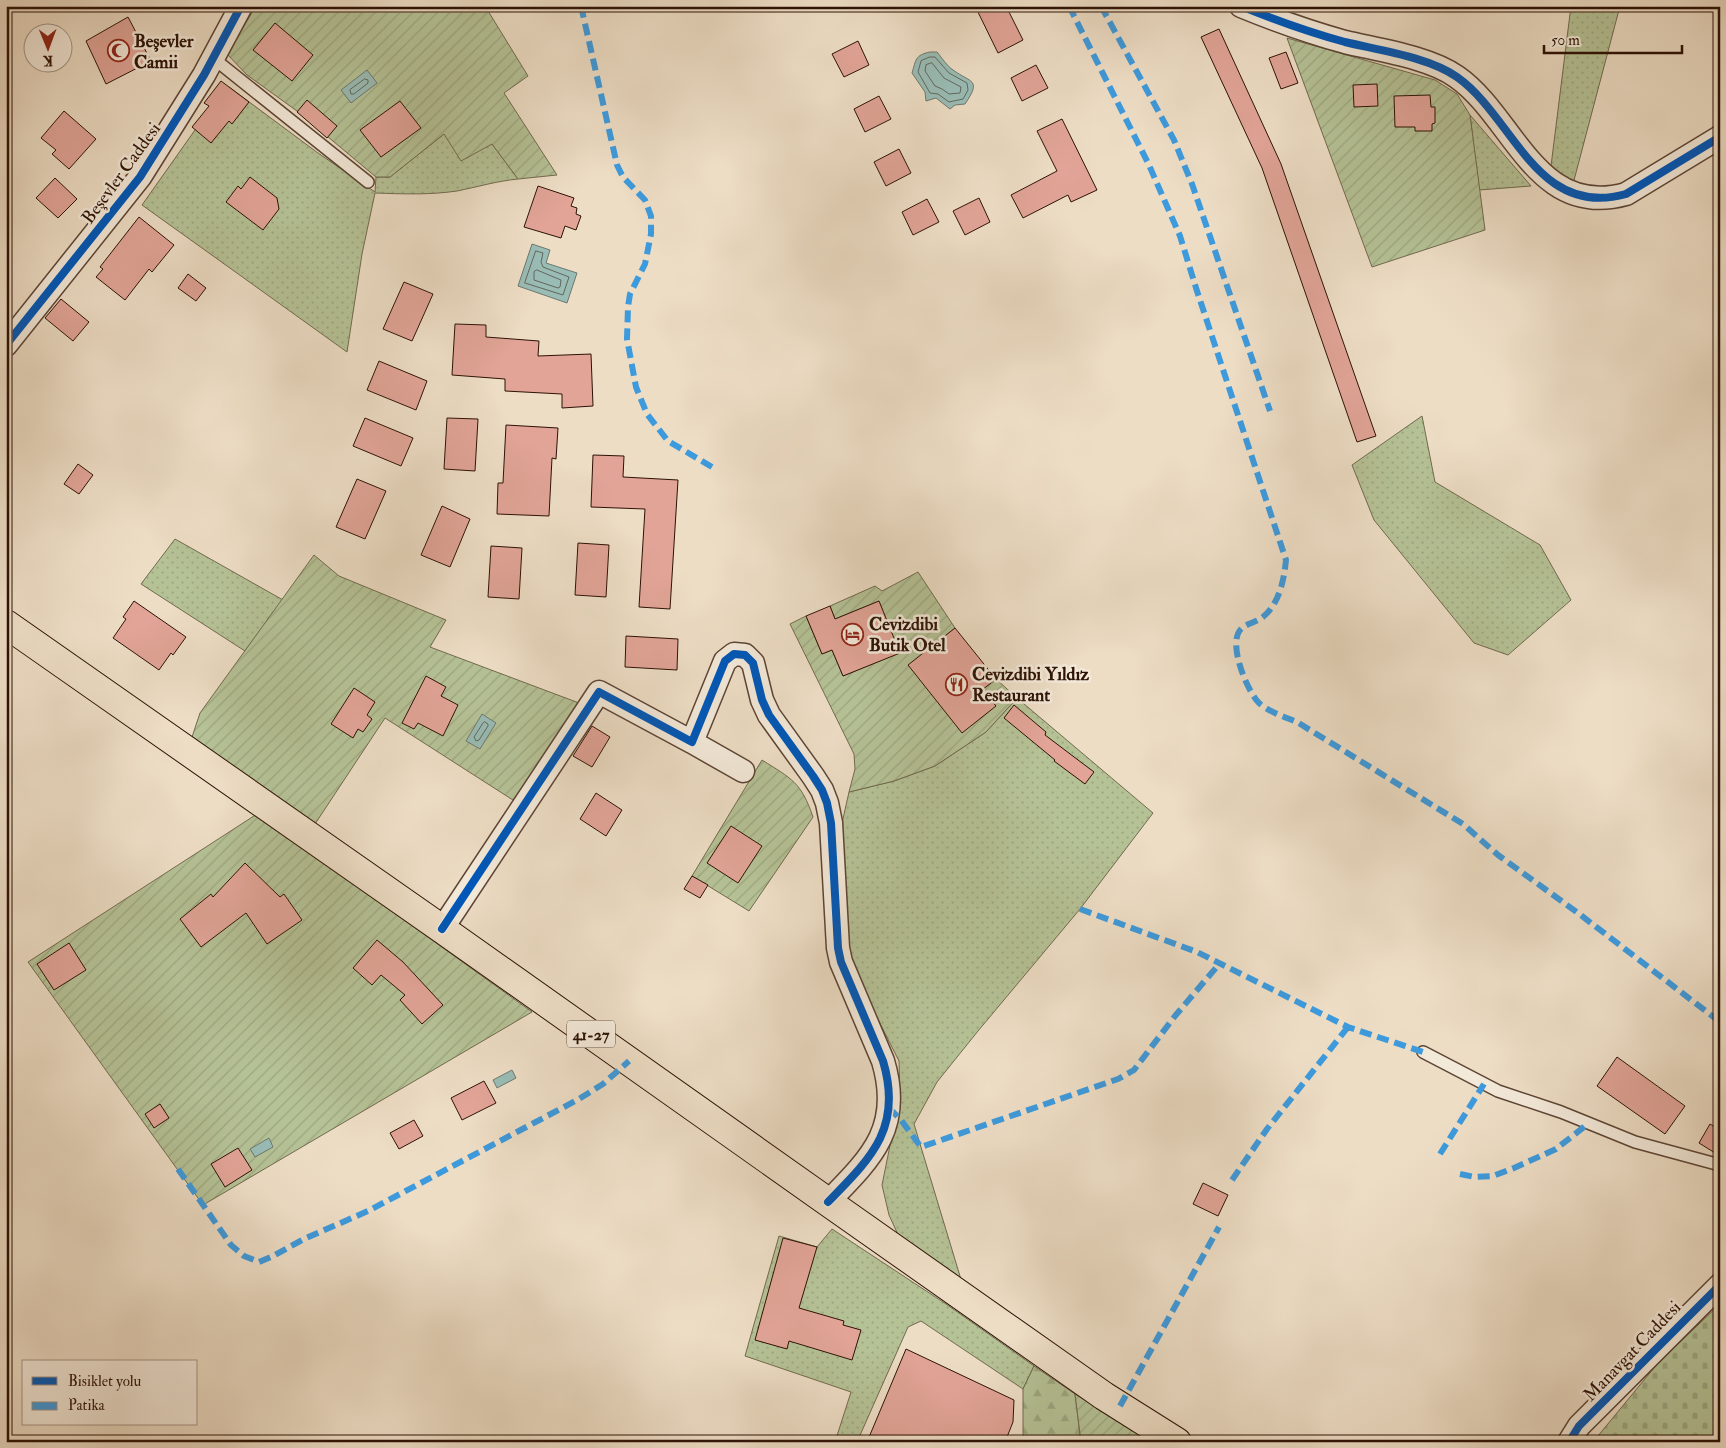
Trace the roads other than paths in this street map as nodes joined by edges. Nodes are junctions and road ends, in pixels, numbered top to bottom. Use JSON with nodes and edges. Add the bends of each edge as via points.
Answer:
{"nodes":[{"id":1,"x":241,"y":6,"type":"edge"},
{"id":2,"x":1241,"y":6,"type":"edge"},
{"id":3,"x":213,"y":58,"type":"junction"},
{"id":4,"x":1720,"y":137,"type":"edge"},
{"id":5,"x":368,"y":182,"type":"dead end"},
{"id":6,"x":6,"y":345,"type":"edge"},
{"id":7,"x":6,"y":624,"type":"edge"},
{"id":8,"x":692,"y":742,"type":"junction"},
{"id":9,"x":743,"y":771,"type":"dead end"},
{"id":10,"x":442,"y":929,"type":"junction"},
{"id":11,"x":1423,"y":1052,"type":"dead end"},
{"id":12,"x":1720,"y":1165,"type":"edge"},
{"id":13,"x":828,"y":1202,"type":"junction"},
{"id":14,"x":1720,"y":1285,"type":"edge"},
{"id":15,"x":1177,"y":1442,"type":"edge"},
{"id":16,"x":1568,"y":1442,"type":"edge"}],
"edges":[{"from":1,"to":3,"type":"street","name":"Beşevler Caddesi"},
{"from":2,"to":4,"type":"street","via":[[1311,32],[1422,61],[1456,76],[1479,97],[1528,161],[1550,181],[1582,196],[1600,199],[1626,194]]},
{"from":3,"to":5,"type":"lane"},
{"from":3,"to":6,"type":"street","name":"Beşevler Caddesi","via":[[140,177]]},
{"from":7,"to":10,"type":"main road","number":"41-27"},
{"from":8,"to":9,"type":"street"},
{"from":8,"to":10,"type":"street","via":[[599,692]]},
{"from":8,"to":13,"type":"street","via":[[725,662],[734,654],[745,655],[753,663],[769,716],[813,776],[827,803],[841,962],[883,1061],[890,1092],[887,1123],[875,1149]]},
{"from":10,"to":13,"type":"main road","number":"41-27"},
{"from":11,"to":12,"type":"lane","via":[[1498,1091],[1635,1142]]},
{"from":13,"to":15,"type":"main road","number":"41-27","via":[[1104,1396]]},
{"from":14,"to":16,"type":"street","name":"Manavgat Caddesi","via":[[1579,1426]]}]}
